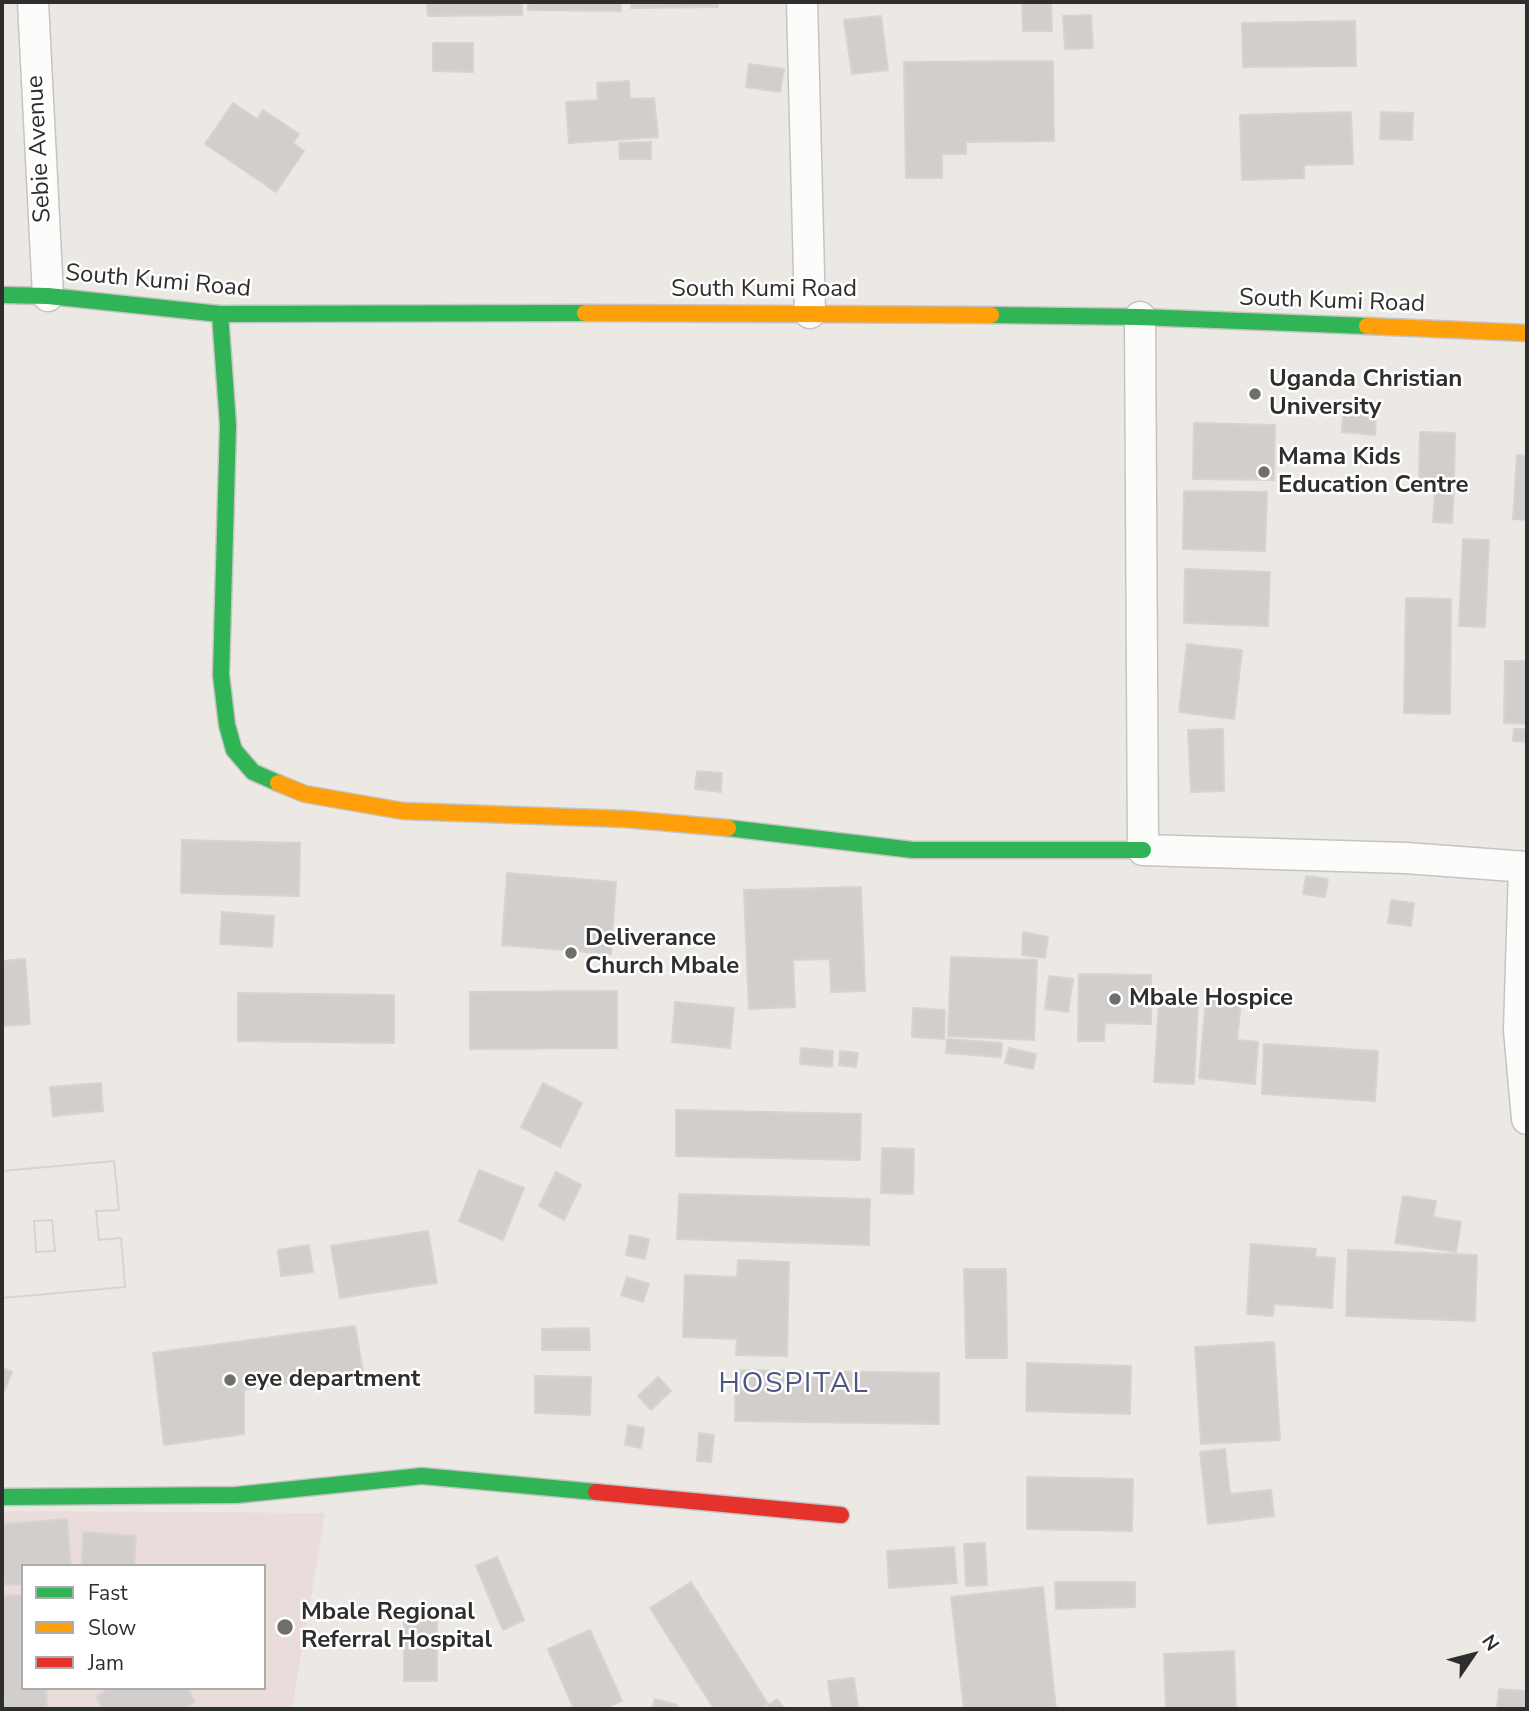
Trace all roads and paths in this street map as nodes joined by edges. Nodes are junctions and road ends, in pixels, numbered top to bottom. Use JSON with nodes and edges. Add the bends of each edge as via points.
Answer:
{"nodes":[{"id":1,"x":33,"y":2,"type":"edge"},
{"id":2,"x":802,"y":2,"type":"edge"},
{"id":3,"x":2,"y":295,"type":"edge"},
{"id":4,"x":48,"y":296,"type":"junction"},
{"id":5,"x":810,"y":313,"type":"junction"},
{"id":6,"x":220,"y":314,"type":"junction"},
{"id":7,"x":1140,"y":317,"type":"junction"},
{"id":8,"x":1527,"y":333,"type":"edge"},
{"id":9,"x":1143,"y":850,"type":"junction"},
{"id":10,"x":1526,"y":867,"type":"edge"},
{"id":11,"x":1527,"y":1119,"type":"edge"},
{"id":12,"x":2,"y":1497,"type":"edge"},
{"id":13,"x":841,"y":1515,"type":"dead end"}],
"edges":[{"from":1,"to":4,"type":"street","name":"Sebie Avenue"},
{"from":2,"to":5,"type":"street"},
{"from":3,"to":4,"type":"street","name":"South Kumi Road"},
{"from":4,"to":6,"type":"street","name":"South Kumi Road"},
{"from":5,"to":6,"type":"street","name":"South Kumi Road"},
{"from":5,"to":7,"type":"street","name":"South Kumi Road"},
{"from":6,"to":9,"type":"street","via":[[228,425],[221,675],[234,750],[253,772],[305,794],[403,811],[653,821],[913,850]]},
{"from":7,"to":8,"type":"street","name":"South Kumi Road"},
{"from":7,"to":9,"type":"street"},
{"from":9,"to":10,"type":"street","via":[[1406,858]]},
{"from":10,"to":11,"type":"street","via":[[1519,1030]]},
{"from":12,"to":13,"type":"street","via":[[236,1495],[422,1476]]}]}
